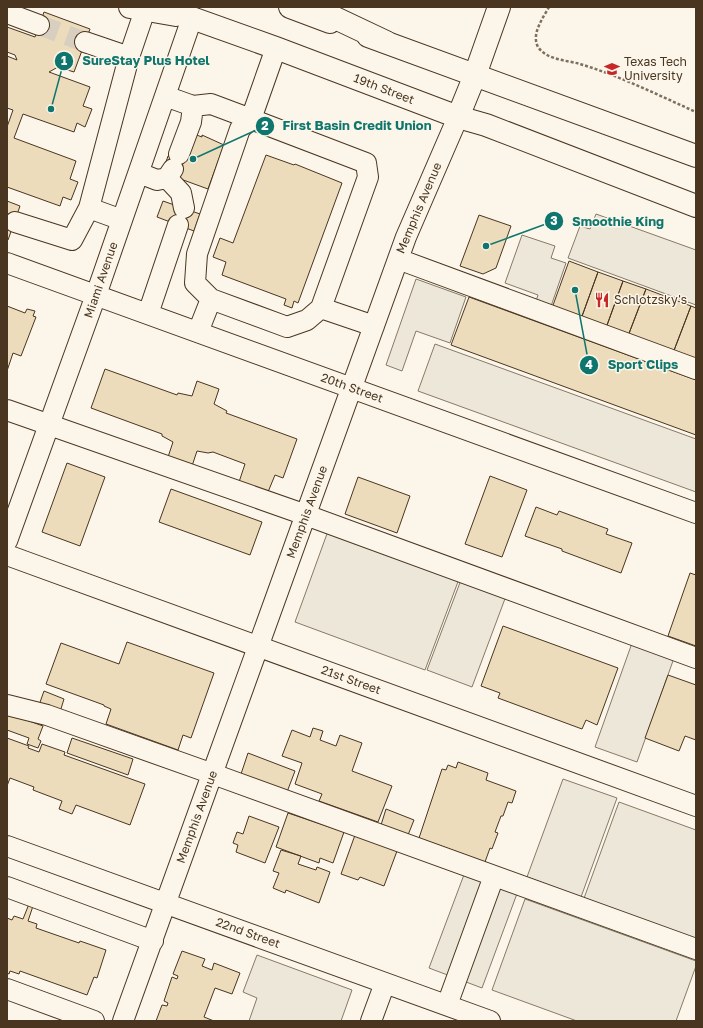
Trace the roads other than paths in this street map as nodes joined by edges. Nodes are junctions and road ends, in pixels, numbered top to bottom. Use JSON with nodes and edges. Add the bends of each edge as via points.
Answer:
{"nodes":[{"id":1,"x":290,"y":7,"type":"edge"},
{"id":2,"x":312,"y":7,"type":"edge"},
{"id":3,"x":499,"y":7,"type":"edge"},
{"id":4,"x":146,"y":8,"type":"edge"},
{"id":5,"x":7,"y":13,"type":"edge"},
{"id":6,"x":192,"y":18,"type":"junction"},
{"id":7,"x":39,"y":25,"type":"tunnel mouth"},
{"id":8,"x":85,"y":42,"type":"tunnel mouth"},
{"id":9,"x":386,"y":42,"type":"junction"},
{"id":10,"x":276,"y":48,"type":"junction"},
{"id":11,"x":129,"y":57,"type":"junction"},
{"id":12,"x":476,"y":75,"type":"junction"},
{"id":13,"x":165,"y":96,"type":"junction"},
{"id":14,"x":193,"y":106,"type":"junction"},
{"id":15,"x":458,"y":117,"type":"junction"},
{"id":16,"x":251,"y":119,"type":"junction"},
{"id":17,"x":696,"y":156,"type":"edge"},
{"id":18,"x":173,"y":167,"type":"junction"},
{"id":19,"x":139,"y":173,"type":"junction"},
{"id":20,"x":696,"y":206,"type":"edge"},
{"id":21,"x":89,"y":208,"type":"junction"},
{"id":22,"x":122,"y":220,"type":"junction"},
{"id":23,"x":15,"y":222,"type":"dead end"},
{"id":24,"x":398,"y":259,"type":"junction"},
{"id":25,"x":7,"y":263,"type":"edge"},
{"id":26,"x":96,"y":295,"type":"junction"},
{"id":27,"x":211,"y":299,"type":"junction"},
{"id":28,"x":321,"y":308,"type":"junction"},
{"id":29,"x":148,"y":314,"type":"junction"},
{"id":30,"x":374,"y":326,"type":"junction"},
{"id":31,"x":198,"y":332,"type":"junction"},
{"id":32,"x":696,"y":369,"type":"edge"},
{"id":33,"x":352,"y":388,"type":"junction"},
{"id":34,"x":7,"y":410,"type":"edge"},
{"id":35,"x":49,"y":426,"type":"junction"},
{"id":36,"x":696,"y":514,"type":"edge"},
{"id":37,"x":306,"y":515,"type":"junction"},
{"id":38,"x":7,"y":541,"type":"edge"},
{"id":39,"x":7,"y":555,"type":"edge"},
{"id":40,"x":259,"y":647,"type":"junction"},
{"id":41,"x":696,"y":658,"type":"edge"},
{"id":42,"x":7,"y":705,"type":"edge"},
{"id":43,"x":213,"y":774,"type":"junction"},
{"id":44,"x":696,"y":806,"type":"edge"},
{"id":45,"x":7,"y":846,"type":"edge"},
{"id":46,"x":494,"y":876,"type":"junction"},
{"id":47,"x":7,"y":887,"type":"edge"},
{"id":48,"x":166,"y":904,"type":"junction"},
{"id":49,"x":153,"y":941,"type":"junction"},
{"id":50,"x":696,"y":949,"type":"edge"},
{"id":51,"x":385,"y":983,"type":"junction"},
{"id":52,"x":7,"y":990,"type":"edge"},
{"id":53,"x":447,"y":1005,"type":"junction"},
{"id":54,"x":94,"y":1021,"type":"edge"},
{"id":55,"x":124,"y":1021,"type":"edge"},
{"id":56,"x":371,"y":1021,"type":"edge"},
{"id":57,"x":490,"y":1021,"type":"edge"}],
"edges":[{"from":1,"to":9,"type":"main road"},
{"from":2,"to":9,"type":"main road"},
{"from":3,"to":12,"type":"main road","name":"Memphis Avenue"},
{"from":4,"to":6,"type":"main road","name":"19th Street"},
{"from":4,"to":11,"type":"street"},
{"from":5,"to":7,"type":"street"},
{"from":6,"to":10,"type":"main road","name":"19th Street"},
{"from":6,"to":13,"type":"street","name":"Miami Avenue"},
{"from":8,"to":11,"type":"street"},
{"from":9,"to":12,"type":"main road"},
{"from":10,"to":15,"type":"main road","name":"19th Street"},
{"from":10,"to":16,"type":"street"},
{"from":11,"to":21,"type":"street"},
{"from":12,"to":15,"type":"main road","name":"Memphis Avenue"},
{"from":12,"to":17,"type":"main road"},
{"from":13,"to":14,"type":"street"},
{"from":13,"to":19,"type":"street","name":"Miami Avenue"},
{"from":14,"to":16,"type":"street","via":[[211,104]]},
{"from":14,"to":18,"type":"street","via":[[190,122]]},
{"from":15,"to":20,"type":"main road","name":"19th Street","via":[[486,125]]},
{"from":15,"to":24,"type":"street","name":"Memphis Avenue"},
{"from":16,"to":27,"type":"street","via":[[240,129],[197,254],[195,283]]},
{"from":16,"to":28,"type":"street","via":[[366,163],[368,177]]},
{"from":18,"to":19,"type":"street","via":[[157,180]]},
{"from":18,"to":29,"type":"street","via":[[181,194],[181,216]]},
{"from":19,"to":22,"type":"street","name":"Miami Avenue"},
{"from":21,"to":22,"type":"street"},
{"from":21,"to":23,"type":"street","via":[[72,240]]},
{"from":22,"to":26,"type":"street","name":"Miami Avenue"},
{"from":24,"to":30,"type":"street","name":"Memphis Avenue"},
{"from":24,"to":32,"type":"street"},
{"from":25,"to":26,"type":"street","name":"20th Street"},
{"from":26,"to":29,"type":"street","name":"20th Street"},
{"from":26,"to":35,"type":"street","name":"Miami Avenue"},
{"from":27,"to":28,"type":"street","via":[[287,327],[307,320]]},
{"from":27,"to":31,"type":"street"},
{"from":28,"to":30,"type":"street"},
{"from":29,"to":31,"type":"street","name":"20th Street"},
{"from":30,"to":33,"type":"street","name":"Memphis Avenue"},
{"from":31,"to":33,"type":"street","name":"20th Street"},
{"from":33,"to":36,"type":"street","name":"20th Street"},
{"from":33,"to":37,"type":"street","name":"Memphis Avenue"},
{"from":34,"to":35,"type":"street"},
{"from":35,"to":37,"type":"street"},
{"from":35,"to":38,"type":"street","name":"Miami Avenue"},
{"from":37,"to":40,"type":"street","name":"Memphis Avenue"},
{"from":37,"to":41,"type":"street"},
{"from":39,"to":40,"type":"street","name":"21st Street"},
{"from":40,"to":43,"type":"street","name":"Memphis Avenue"},
{"from":40,"to":44,"type":"street","name":"21st Street"},
{"from":42,"to":43,"type":"street","via":[[47,716]]},
{"from":43,"to":46,"type":"street"},
{"from":43,"to":48,"type":"street","name":"Memphis Avenue"},
{"from":45,"to":48,"type":"street","name":"22nd Street"},
{"from":46,"to":50,"type":"street"},
{"from":46,"to":53,"type":"street"},
{"from":47,"to":49,"type":"street"},
{"from":48,"to":49,"type":"street","name":"Memphis Avenue"},
{"from":48,"to":51,"type":"street","name":"22nd Street"},
{"from":49,"to":55,"type":"street","name":"Memphis Avenue"},
{"from":51,"to":53,"type":"street","name":"22nd Street"},
{"from":51,"to":56,"type":"street"},
{"from":52,"to":54,"type":"street"},
{"from":53,"to":57,"type":"street","name":"22nd Street"}]}
